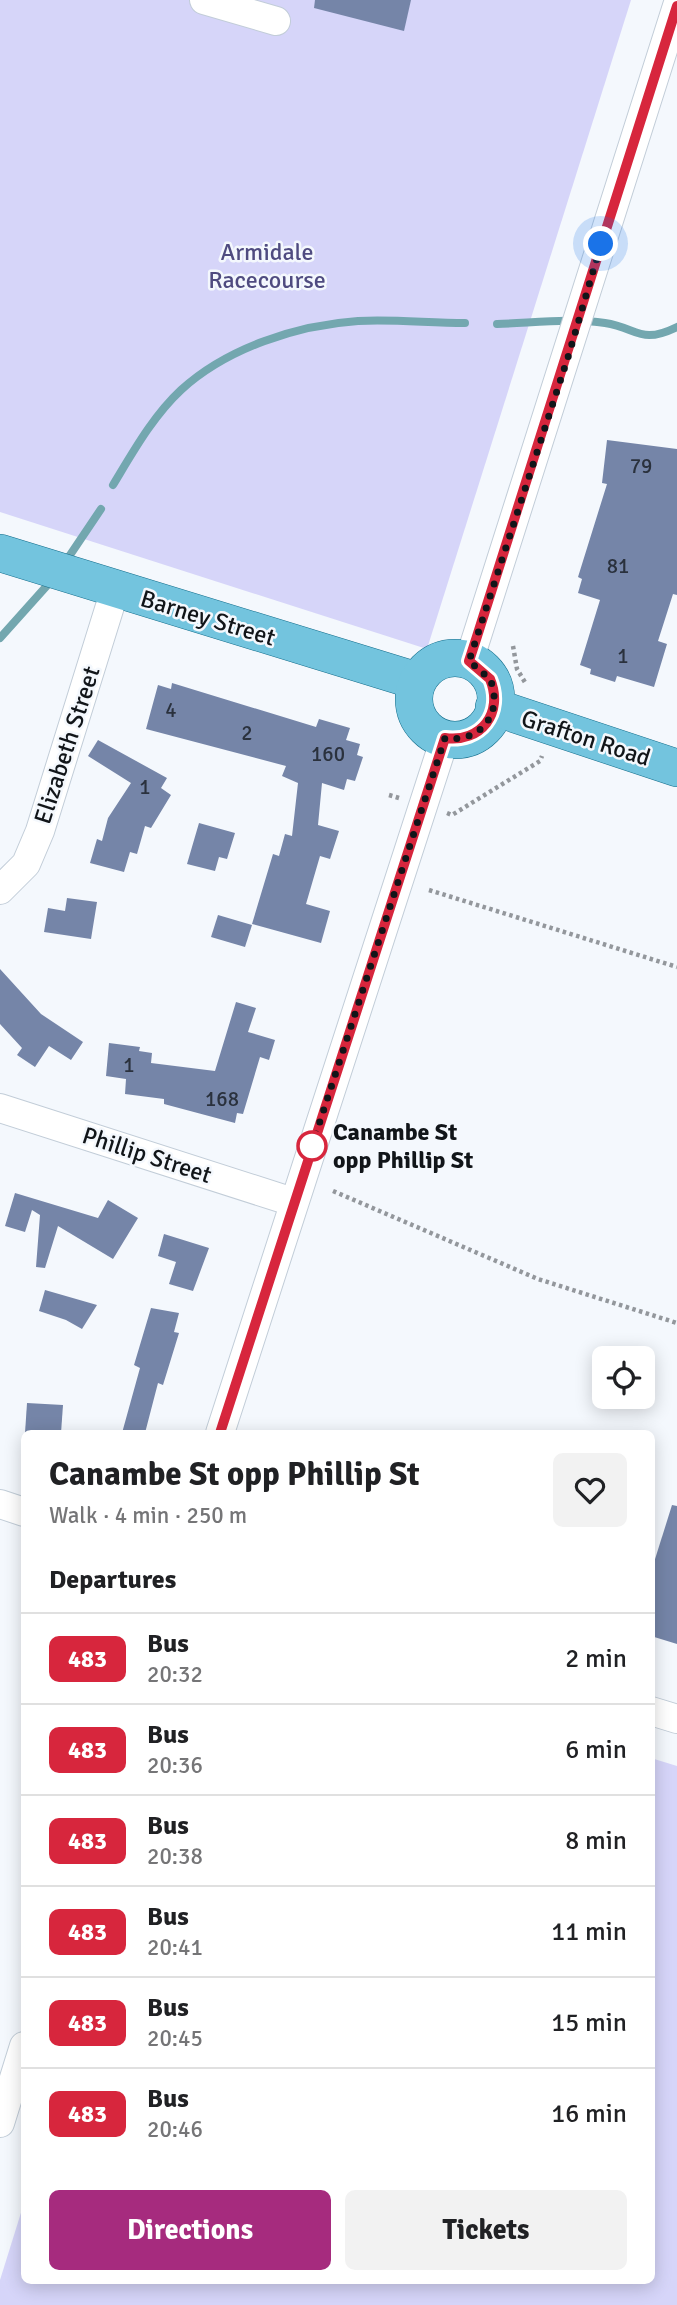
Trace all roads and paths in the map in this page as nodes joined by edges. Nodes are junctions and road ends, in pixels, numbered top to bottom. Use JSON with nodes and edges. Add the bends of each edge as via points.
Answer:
{"nodes":[{"id":1,"x":204,"y":0,"type":"edge"},
{"id":2,"x":677,"y":6,"type":"edge"},
{"id":3,"x":276,"y":21,"type":"dead end"},
{"id":4,"x":14,"y":557,"type":"edge"},
{"id":5,"x":115,"y":590,"type":"junction"},
{"id":6,"x":513,"y":646,"type":"dead end"},
{"id":7,"x":469,"y":661,"type":"junction"},
{"id":8,"x":417,"y":681,"type":"junction"},
{"id":9,"x":530,"y":689,"type":"dead end"},
{"id":10,"x":495,"y":707,"type":"junction"},
{"id":11,"x":445,"y":738,"type":"junction"},
{"id":12,"x":544,"y":751,"type":"dead end"},
{"id":13,"x":677,"y":768,"type":"edge"},
{"id":14,"x":389,"y":795,"type":"dead end"},
{"id":15,"x":398,"y":797,"type":"dead end"},
{"id":16,"x":444,"y":812,"type":"dead end"},
{"id":17,"x":0,"y":890,"type":"edge"},
{"id":18,"x":429,"y":890,"type":"dead end"},
{"id":19,"x":677,"y":967,"type":"edge"},
{"id":20,"x":0,"y":1108,"type":"edge"},
{"id":21,"x":332,"y":1191,"type":"dead end"},
{"id":22,"x":293,"y":1202,"type":"junction"},
{"id":23,"x":677,"y":1323,"type":"edge"},
{"id":24,"x":221,"y":1430,"type":"edge"},
{"id":25,"x":0,"y":1504,"type":"edge"},
{"id":26,"x":21,"y":1511,"type":"edge"},
{"id":27,"x":655,"y":1712,"type":"edge"},
{"id":28,"x":677,"y":1719,"type":"edge"},
{"id":29,"x":21,"y":2056,"type":"edge"},
{"id":30,"x":0,"y":2123,"type":"edge"}],
"edges":[{"from":1,"to":3,"type":"street"},
{"from":2,"to":7,"type":"street"},
{"from":4,"to":5,"type":"main road","name":"Barney Street"},
{"from":5,"to":8,"type":"main road","name":"Barney Street"},
{"from":5,"to":17,"type":"street","name":"Elizabeth Street","via":[[40,831],[26,863]]},
{"from":6,"to":9,"type":"path","via":[[517,669]]},
{"from":7,"to":8,"type":"main road","via":[[438,662]]},
{"from":7,"to":10,"type":"main road","via":[[490,679]]},
{"from":8,"to":11,"type":"main road","via":[[414,706],[418,717],[434,734]]},
{"from":10,"to":11,"type":"main road","via":[[485,727],[476,733],[455,740]]},
{"from":10,"to":13,"type":"main road","name":"Grafton Road"},
{"from":11,"to":22,"type":"street"},
{"from":12,"to":16,"type":"path","via":[[540,761],[452,815]]},
{"from":14,"to":15,"type":"path"},
{"from":18,"to":19,"type":"path"},
{"from":20,"to":22,"type":"street","name":"Phillip Street"},
{"from":21,"to":23,"type":"path","via":[[538,1279]]},
{"from":22,"to":24,"type":"street"},
{"from":25,"to":26,"type":"street"},
{"from":27,"to":28,"type":"street"},
{"from":29,"to":30,"type":"street"}]}
